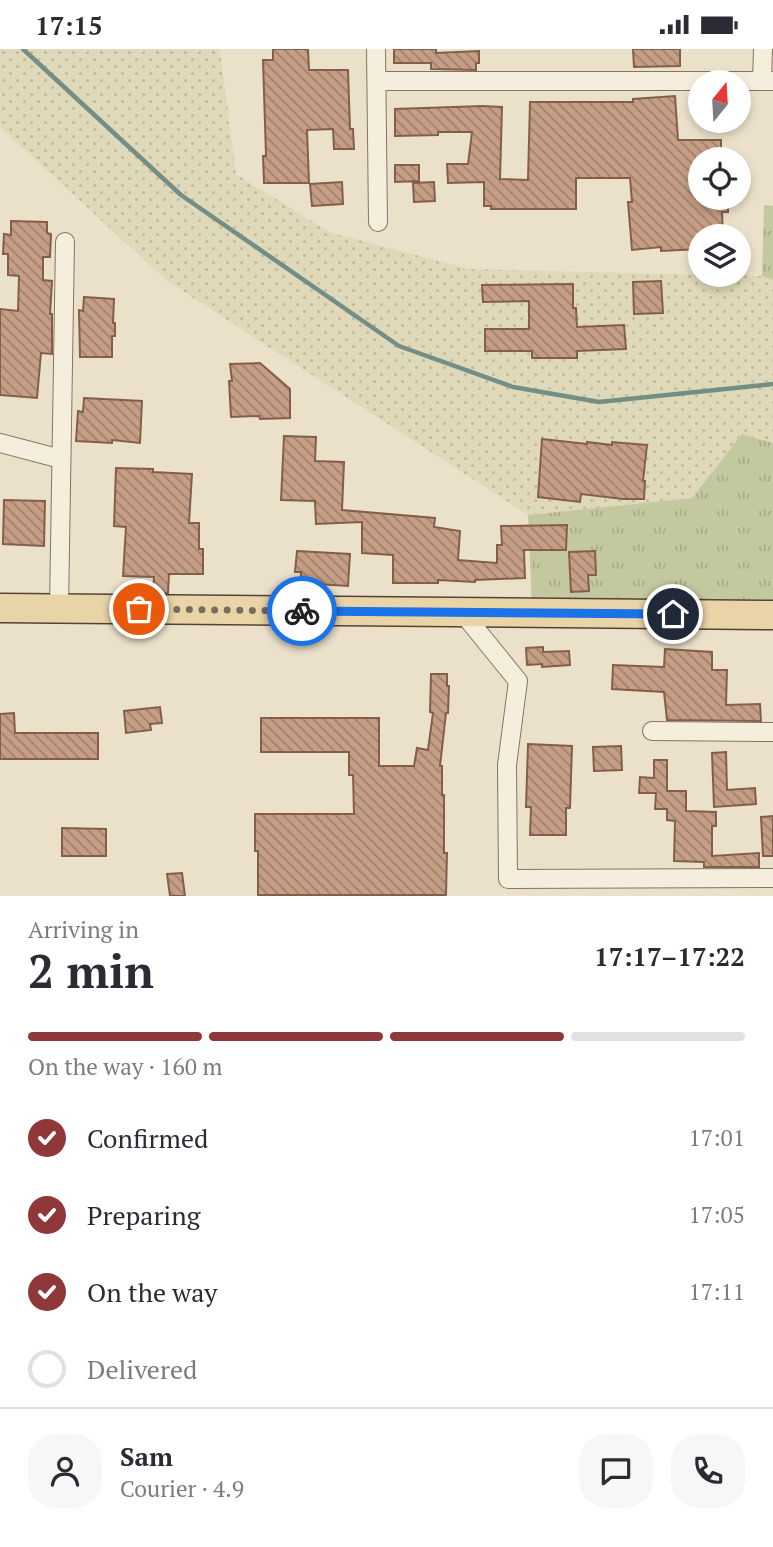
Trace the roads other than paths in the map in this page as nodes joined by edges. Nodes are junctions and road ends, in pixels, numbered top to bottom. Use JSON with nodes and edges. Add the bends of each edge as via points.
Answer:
{"nodes":[{"id":1,"x":376,"y":49,"type":"edge"},
{"id":2,"x":763,"y":49,"type":"edge"},
{"id":3,"x":377,"y":81,"type":"junction"},
{"id":4,"x":768,"y":81,"type":"edge"},
{"id":5,"x":379,"y":222,"type":"dead end"},
{"id":6,"x":65,"y":242,"type":"dead end"},
{"id":7,"x":0,"y":443,"type":"edge"},
{"id":8,"x":61,"y":459,"type":"junction"},
{"id":9,"x":0,"y":608,"type":"edge"},
{"id":10,"x":59,"y":608,"type":"junction"},
{"id":11,"x":462,"y":612,"type":"junction"},
{"id":12,"x":773,"y":615,"type":"edge"},
{"id":13,"x":652,"y":731,"type":"dead end"},
{"id":14,"x":773,"y":732,"type":"edge"},
{"id":15,"x":773,"y":878,"type":"edge"},
{"id":16,"x":508,"y":888,"type":"edge"}],
"edges":[{"from":1,"to":3,"type":"street"},
{"from":2,"to":4,"type":"street"},
{"from":3,"to":4,"type":"street"},
{"from":3,"to":5,"type":"street"},
{"from":6,"to":8,"type":"street"},
{"from":7,"to":8,"type":"street"},
{"from":8,"to":10,"type":"street"},
{"from":9,"to":10,"type":"main road"},
{"from":10,"to":11,"type":"main road"},
{"from":11,"to":12,"type":"main road"},
{"from":11,"to":16,"type":"street","via":[[519,681],[507,765]]},
{"from":13,"to":14,"type":"street"},
{"from":15,"to":16,"type":"street"}]}
